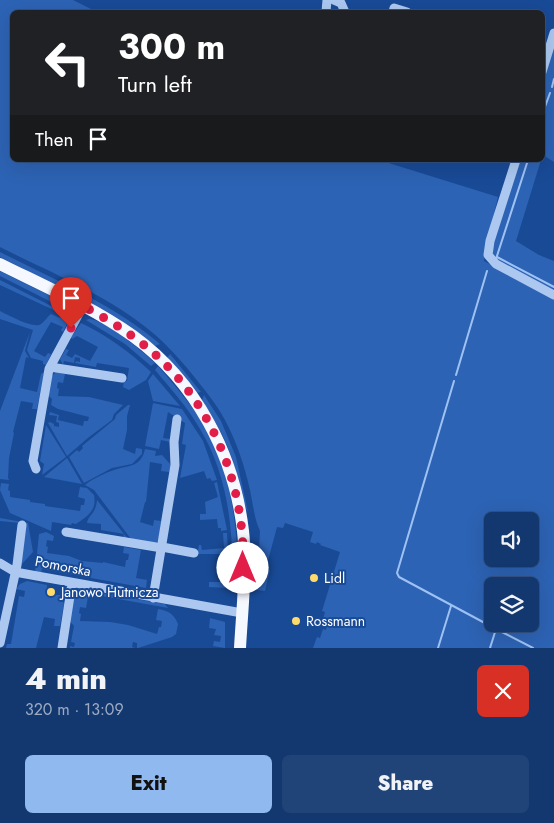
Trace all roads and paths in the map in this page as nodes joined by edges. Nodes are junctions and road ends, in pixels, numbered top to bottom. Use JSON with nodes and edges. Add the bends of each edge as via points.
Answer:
{"nodes":[{"id":1,"x":334,"y":0,"type":"edge"},
{"id":2,"x":344,"y":10,"type":"edge"},
{"id":3,"x":554,"y":33,"type":"edge"},
{"id":4,"x":545,"y":58,"type":"edge"},
{"id":5,"x":515,"y":162,"type":"edge"},
{"id":6,"x":0,"y":264,"type":"edge"},
{"id":7,"x":554,"y":295,"type":"edge"},
{"id":8,"x":83,"y":306,"type":"junction"},
{"id":9,"x":50,"y":367,"type":"junction"},
{"id":10,"x":122,"y":378,"type":"dead end"},
{"id":11,"x":177,"y":419,"type":"dead end"},
{"id":12,"x":36,"y":469,"type":"dead end"},
{"id":13,"x":22,"y":525,"type":"dead end"},
{"id":14,"x":66,"y":532,"type":"dead end"},
{"id":15,"x":162,"y":548,"type":"junction"},
{"id":16,"x":194,"y":552,"type":"dead end"},
{"id":17,"x":0,"y":563,"type":"edge"},
{"id":18,"x":15,"y":572,"type":"junction"},
{"id":19,"x":72,"y":583,"type":"junction"},
{"id":20,"x":153,"y":598,"type":"junction"},
{"id":21,"x":242,"y":613,"type":"junction"},
{"id":22,"x":2,"y":639,"type":"edge"},
{"id":23,"x":62,"y":648,"type":"edge"},
{"id":24,"x":240,"y":648,"type":"edge"}],
"edges":[{"from":1,"to":2,"type":"street","via":[[341,2]]},
{"from":3,"to":4,"type":"street"},
{"from":5,"to":7,"type":"street","via":[[488,255],[496,264]]},
{"from":6,"to":8,"type":"main road"},
{"from":8,"to":9,"type":"street"},
{"from":8,"to":21,"type":"main road","via":[[133,336],[155,354],[192,396],[212,426],[225,455],[240,510],[244,553]]},
{"from":9,"to":10,"type":"street"},
{"from":9,"to":12,"type":"street","via":[[33,461]]},
{"from":11,"to":15,"type":"street","via":[[175,465]]},
{"from":13,"to":18,"type":"street"},
{"from":14,"to":15,"type":"street"},
{"from":15,"to":16,"type":"street"},
{"from":15,"to":20,"type":"street"},
{"from":17,"to":18,"type":"street","name":"Pomorska"},
{"from":18,"to":19,"type":"street","name":"Pomorska"},
{"from":18,"to":22,"type":"street"},
{"from":19,"to":20,"type":"street","name":"Pomorska"},
{"from":19,"to":23,"type":"street"},
{"from":20,"to":21,"type":"street","name":"Pomorska"},
{"from":21,"to":24,"type":"main road"}]}
